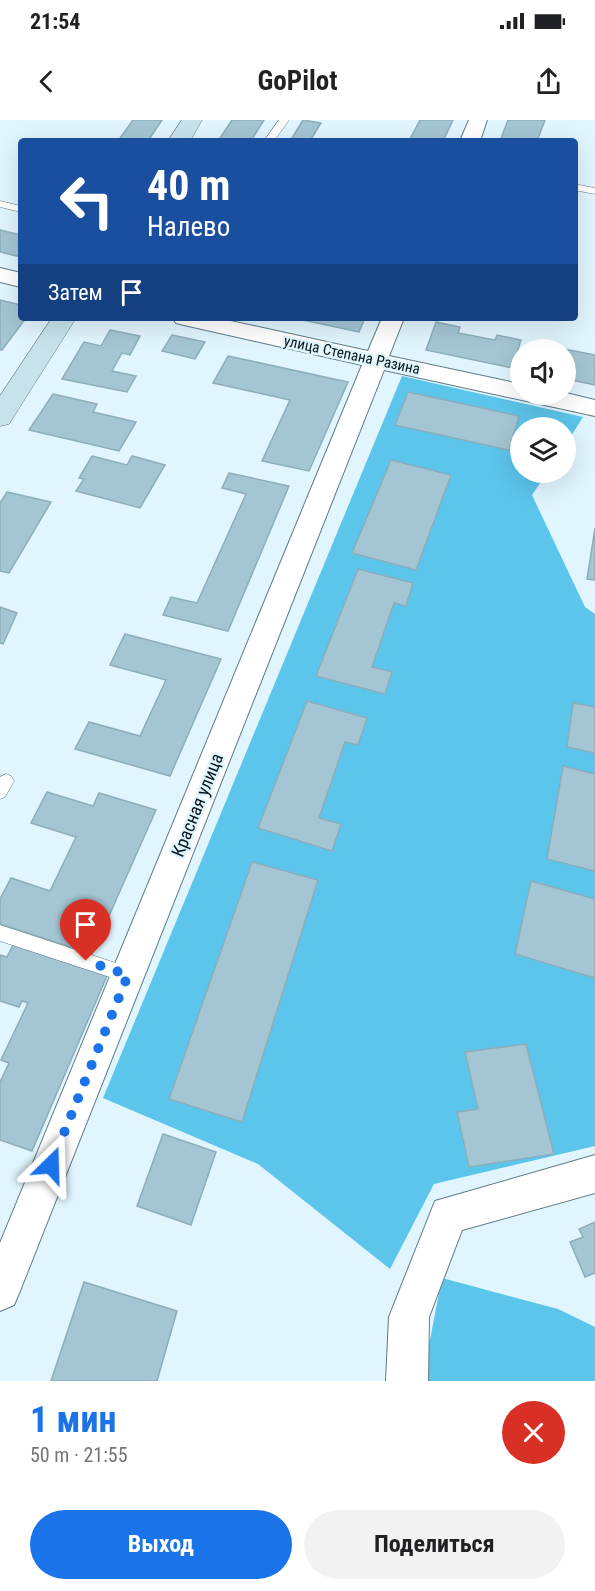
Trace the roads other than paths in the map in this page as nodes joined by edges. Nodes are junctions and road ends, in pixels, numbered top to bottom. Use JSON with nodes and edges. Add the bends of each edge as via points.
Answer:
{"nodes":[{"id":1,"x":192,"y":120,"type":"edge"},
{"id":2,"x":284,"y":120,"type":"edge"},
{"id":3,"x":478,"y":120,"type":"edge"},
{"id":4,"x":181,"y":138,"type":"edge"},
{"id":5,"x":270,"y":138,"type":"edge"},
{"id":6,"x":471,"y":138,"type":"edge"},
{"id":7,"x":578,"y":188,"type":"edge"},
{"id":8,"x":595,"y":191,"type":"edge"},
{"id":9,"x":0,"y":204,"type":"edge"},
{"id":10,"x":18,"y":208,"type":"edge"},
{"id":11,"x":0,"y":275,"type":"edge"},
{"id":12,"x":18,"y":279,"type":"edge"},
{"id":13,"x":62,"y":321,"type":"edge"},
{"id":14,"x":197,"y":321,"type":"edge"},
{"id":15,"x":392,"y":321,"type":"edge"},
{"id":16,"x":374,"y":361,"type":"junction"},
{"id":17,"x":510,"y":390,"type":"edge"},
{"id":18,"x":576,"y":404,"type":"edge"},
{"id":19,"x":595,"y":408,"type":"edge"},
{"id":20,"x":0,"y":417,"type":"edge"},
{"id":21,"x":0,"y":933,"type":"edge"},
{"id":22,"x":128,"y":975,"type":"junction"},
{"id":23,"x":595,"y":1174,"type":"edge"},
{"id":24,"x":0,"y":1291,"type":"edge"},
{"id":25,"x":407,"y":1381,"type":"edge"}],
"edges":[{"from":1,"to":4,"type":"street"},
{"from":2,"to":5,"type":"lane"},
{"from":3,"to":6,"type":"street"},
{"from":7,"to":8,"type":"lane"},
{"from":9,"to":10,"type":"lane"},
{"from":11,"to":12,"type":"street"},
{"from":13,"to":20,"type":"street"},
{"from":14,"to":16,"type":"street","name":"улица Степана Разина"},
{"from":15,"to":16,"type":"street","name":"Красная улица"},
{"from":16,"to":17,"type":"street","name":"улица Степана Разина"},
{"from":16,"to":22,"type":"street","name":"Красная улица"},
{"from":18,"to":19,"type":"street"},
{"from":21,"to":22,"type":"lane"},
{"from":22,"to":24,"type":"street","name":"Красная улица"},
{"from":23,"to":25,"type":"street","via":[[449,1215],[409,1317]]}]}
